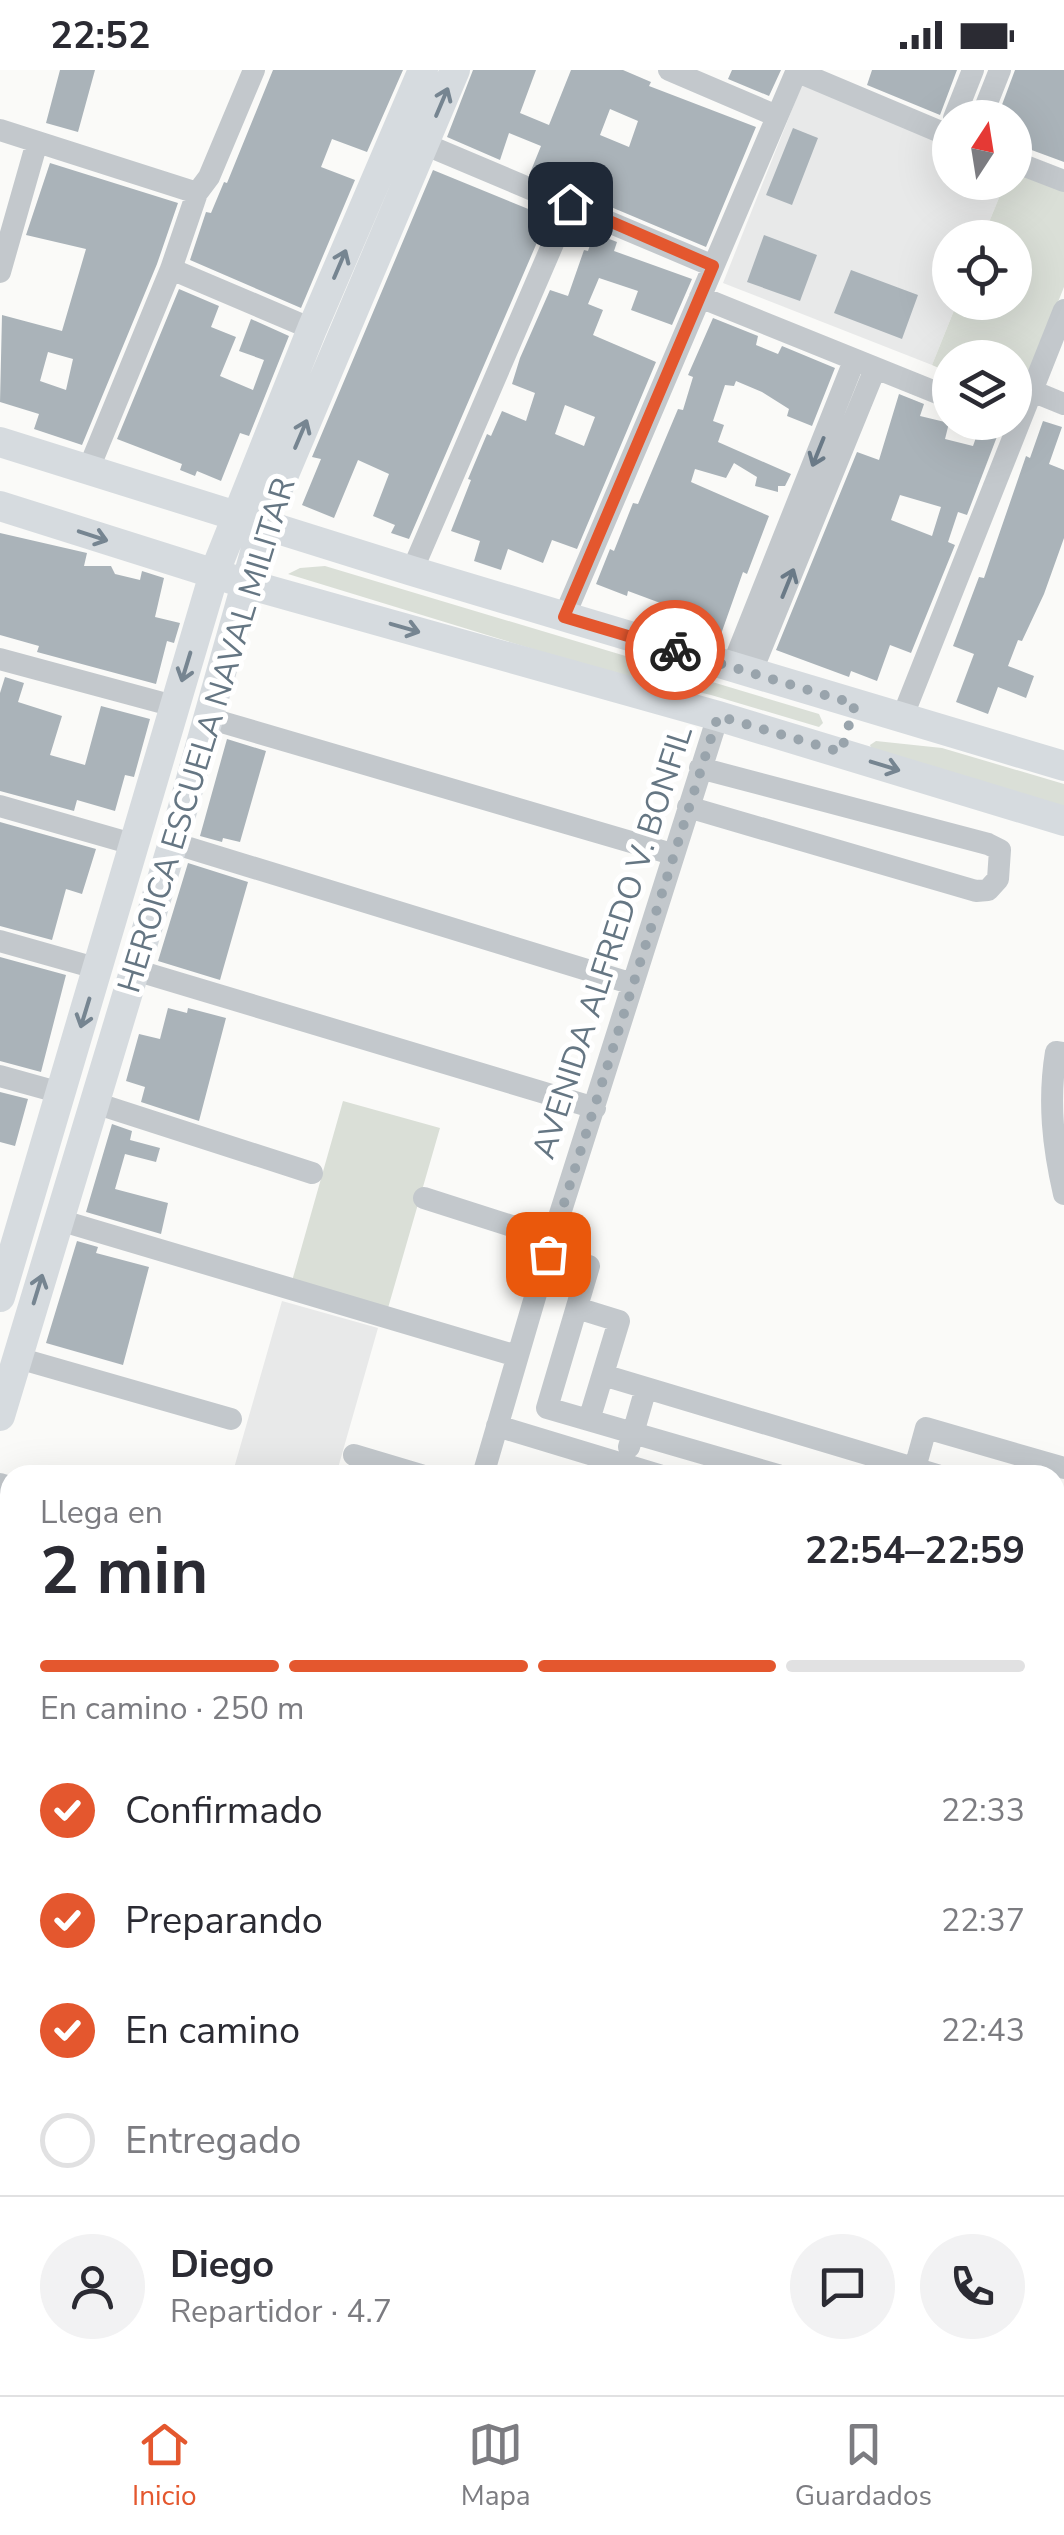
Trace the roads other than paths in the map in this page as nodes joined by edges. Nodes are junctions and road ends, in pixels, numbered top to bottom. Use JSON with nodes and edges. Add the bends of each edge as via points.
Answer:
{"nodes":[{"id":1,"x":254,"y":70,"type":"edge"},
{"id":2,"x":423,"y":70,"type":"edge"},
{"id":3,"x":456,"y":70,"type":"edge"},
{"id":4,"x":669,"y":70,"type":"edge"},
{"id":5,"x":796,"y":70,"type":"edge"},
{"id":6,"x":972,"y":70,"type":"edge"},
{"id":7,"x":1000,"y":70,"type":"edge"},
{"id":8,"x":961,"y":100,"type":"edge"},
{"id":9,"x":988,"y":100,"type":"edge"},
{"id":10,"x":776,"y":116,"type":"junction"},
{"id":11,"x":932,"y":122,"type":"edge"},
{"id":12,"x":0,"y":130,"type":"edge"},
{"id":13,"x":36,"y":142,"type":"junction"},
{"id":14,"x":424,"y":144,"type":"junction"},
{"id":15,"x":1032,"y":169,"type":"edge"},
{"id":16,"x":1064,"y":181,"type":"edge"},
{"id":17,"x":197,"y":194,"type":"junction"},
{"id":18,"x":570,"y":204,"type":"junction"},
{"id":19,"x":713,"y":266,"type":"junction"},
{"id":20,"x":171,"y":270,"type":"junction"},
{"id":21,"x":0,"y":272,"type":"edge"},
{"id":22,"x":700,"y":297,"type":"junction"},
{"id":23,"x":1064,"y":310,"type":"edge"},
{"id":24,"x":312,"y":329,"type":"junction"},
{"id":25,"x":864,"y":365,"type":"junction"},
{"id":26,"x":932,"y":391,"type":"edge"},
{"id":27,"x":1032,"y":391,"type":"joint"},
{"id":28,"x":1064,"y":404,"type":"edge"},
{"id":29,"x":1010,"y":440,"type":"edge"},
{"id":30,"x":0,"y":442,"type":"edge"},
{"id":31,"x":89,"y":468,"type":"junction"},
{"id":32,"x":0,"y":506,"type":"edge"},
{"id":33,"x":250,"y":520,"type":"junction"},
{"id":34,"x":412,"y":571,"type":"junction"},
{"id":35,"x":214,"y":574,"type":"junction"},
{"id":36,"x":247,"y":584,"type":"junction"},
{"id":37,"x":564,"y":617,"type":"junction"},
{"id":38,"x":0,"y":659,"type":"edge"},
{"id":39,"x":741,"y":670,"type":"junction"},
{"id":40,"x":855,"y":704,"type":"junction"},
{"id":41,"x":174,"y":706,"type":"junction"},
{"id":42,"x":718,"y":716,"type":"junction"},
{"id":43,"x":208,"y":718,"type":"junction"},
{"id":44,"x":902,"y":718,"type":"junction"},
{"id":45,"x":841,"y":752,"type":"junction"},
{"id":46,"x":1062,"y":759,"type":"edge"},
{"id":47,"x":700,"y":768,"type":"junction"},
{"id":48,"x":999,"y":802,"type":"junction"},
{"id":49,"x":0,"y":806,"type":"edge"},
{"id":50,"x":688,"y":808,"type":"junction"},
{"id":51,"x":1064,"y":821,"type":"edge"},
{"id":52,"x":173,"y":843,"type":"junction"},
{"id":53,"x":988,"y":844,"type":"junction"},
{"id":54,"x":136,"y":845,"type":"junction"},
{"id":55,"x":672,"y":854,"type":"junction"},
{"id":56,"x":0,"y":941,"type":"edge"},
{"id":57,"x":98,"y":969,"type":"junction"},
{"id":58,"x":134,"y":970,"type":"junction"},
{"id":59,"x":634,"y":984,"type":"junction"},
{"id":60,"x":1064,"y":1054,"type":"edge"},
{"id":61,"x":0,"y":1076,"type":"edge"},
{"id":62,"x":61,"y":1093,"type":"junction"},
{"id":63,"x":94,"y":1103,"type":"junction"},
{"id":64,"x":595,"y":1108,"type":"junction"},
{"id":65,"x":312,"y":1173,"type":"dead end"},
{"id":66,"x":1064,"y":1194,"type":"edge"},
{"id":67,"x":424,"y":1198,"type":"dead end"},
{"id":68,"x":59,"y":1220,"type":"junction"},
{"id":69,"x":550,"y":1247,"type":"junction"},
{"id":70,"x":1,"y":1293,"type":"edge"},
{"id":71,"x":576,"y":1308,"type":"junction"},
{"id":72,"x":517,"y":1356,"type":"junction"},
{"id":73,"x":18,"y":1358,"type":"junction"},
{"id":74,"x":603,"y":1374,"type":"junction"},
{"id":75,"x":646,"y":1388,"type":"junction"},
{"id":76,"x":0,"y":1416,"type":"edge"},
{"id":77,"x":231,"y":1420,"type":"dead end"},
{"id":78,"x":589,"y":1420,"type":"junction"},
{"id":79,"x":497,"y":1426,"type":"junction"},
{"id":80,"x":633,"y":1433,"type":"junction"},
{"id":81,"x":354,"y":1454,"type":"dead end"},
{"id":82,"x":389,"y":1465,"type":"edge"},
{"id":83,"x":485,"y":1465,"type":"edge"},
{"id":84,"x":621,"y":1465,"type":"edge"},
{"id":85,"x":639,"y":1465,"type":"edge"},
{"id":86,"x":743,"y":1465,"type":"edge"},
{"id":87,"x":868,"y":1465,"type":"edge"},
{"id":88,"x":923,"y":1465,"type":"edge"},
{"id":89,"x":1054,"y":1465,"type":"edge"}],
"edges":[{"from":1,"to":17,"type":"street"},
{"from":24,"to":2,"type":"main road","name":"HEROICA ESCUELA NAVAL MILITAR","one_way":true},
{"from":14,"to":3,"type":"main road","name":"HEROICA ESCUELA NAVAL MILITAR","one_way":true},
{"from":4,"to":10,"type":"street"},
{"from":5,"to":10,"type":"street"},
{"from":5,"to":11,"type":"street"},
{"from":6,"to":8,"type":"street"},
{"from":7,"to":9,"type":"street"},
{"from":10,"to":19,"type":"street"},
{"from":12,"to":13,"type":"street"},
{"from":13,"to":17,"type":"street"},
{"from":13,"to":21,"type":"street"},
{"from":14,"to":18,"type":"street"},
{"from":33,"to":14,"type":"main road","name":"HEROICA ESCUELA NAVAL MILITAR","one_way":true},
{"from":15,"to":16,"type":"street"},
{"from":17,"to":20,"type":"street"},
{"from":18,"to":19,"type":"street"},
{"from":18,"to":34,"type":"street"},
{"from":19,"to":22,"type":"street"},
{"from":20,"to":24,"type":"street"},
{"from":20,"to":31,"type":"street"},
{"from":22,"to":25,"type":"street"},
{"from":22,"to":37,"type":"street"},
{"from":23,"to":27,"type":"street"},
{"from":24,"to":33,"type":"main road","name":"HEROICA ESCUELA NAVAL MILITAR"},
{"from":25,"to":26,"type":"street"},
{"from":25,"to":39,"type":"street"},
{"from":27,"to":28,"type":"street"},
{"from":29,"to":44,"type":"street"},
{"from":30,"to":31,"type":"main road"},
{"from":31,"to":33,"type":"main road"},
{"from":32,"to":35,"type":"main road","one_way":true},
{"from":33,"to":34,"type":"main road"},
{"from":33,"to":35,"type":"main road","name":"HEROICA ESCUELA NAVAL MILITAR"},
{"from":33,"to":36,"type":"main road","name":"HEROICA ESCUELA NAVAL MILITAR"},
{"from":34,"to":37,"type":"main road"},
{"from":35,"to":36,"type":"main road"},
{"from":35,"to":41,"type":"main road","name":"HEROICA ESCUELA NAVAL MILITAR","one_way":true},
{"from":36,"to":42,"type":"main road","one_way":true},
{"from":36,"to":43,"type":"main road","name":"HEROICA ESCUELA NAVAL MILITAR"},
{"from":37,"to":39,"type":"main road"},
{"from":38,"to":41,"type":"street"},
{"from":39,"to":40,"type":"main road"},
{"from":40,"to":44,"type":"main road"},
{"from":40,"to":45,"type":"main road"},
{"from":41,"to":54,"type":"main road","name":"HEROICA ESCUELA NAVAL MILITAR"},
{"from":42,"to":45,"type":"main road"},
{"from":42,"to":47,"type":"street","name":"AVENIDA ALFREDO V. BONFIL"},
{"from":43,"to":52,"type":"main road","name":"HEROICA ESCUELA NAVAL MILITAR"},
{"from":43,"to":55,"type":"street"},
{"from":44,"to":46,"type":"main road"},
{"from":45,"to":48,"type":"main road","one_way":true},
{"from":47,"to":50,"type":"street","name":"AVENIDA ALFREDO V. BONFIL"},
{"from":47,"to":53,"type":"street"},
{"from":48,"to":51,"type":"main road"},
{"from":48,"to":53,"type":"street"},
{"from":49,"to":54,"type":"street"},
{"from":50,"to":53,"type":"street","via":[[976,890],[988,890],[998,879],[1000,850]]},
{"from":50,"to":55,"type":"street","name":"AVENIDA ALFREDO V. BONFIL"},
{"from":52,"to":58,"type":"main road","name":"HEROICA ESCUELA NAVAL MILITAR"},
{"from":52,"to":59,"type":"street"},
{"from":54,"to":57,"type":"main road","name":"HEROICA ESCUELA NAVAL MILITAR"},
{"from":55,"to":59,"type":"street","name":"AVENIDA ALFREDO V. BONFIL"},
{"from":56,"to":57,"type":"street"},
{"from":57,"to":62,"type":"main road","name":"HEROICA ESCUELA NAVAL MILITAR","one_way":true},
{"from":58,"to":63,"type":"main road","name":"HEROICA ESCUELA NAVAL MILITAR"},
{"from":58,"to":64,"type":"street"},
{"from":59,"to":64,"type":"street","name":"AVENIDA ALFREDO V. BONFIL"},
{"from":60,"to":66,"type":"street","via":[[1056,1052],[1051,1097]]},
{"from":61,"to":62,"type":"street"},
{"from":62,"to":70,"type":"main road","name":"HEROICA ESCUELA NAVAL MILITAR"},
{"from":63,"to":65,"type":"street"},
{"from":63,"to":68,"type":"main road","name":"HEROICA ESCUELA NAVAL MILITAR"},
{"from":64,"to":69,"type":"street","name":"AVENIDA ALFREDO V. BONFIL"},
{"from":67,"to":69,"type":"street"},
{"from":68,"to":72,"type":"street"},
{"from":73,"to":68,"type":"main road","name":"HEROICA ESCUELA NAVAL MILITAR","one_way":true},
{"from":69,"to":71,"type":"street","via":[[589,1266]]},
{"from":69,"to":72,"type":"street","name":"AVENIDA ALFREDO V. BONFIL"},
{"from":71,"to":74,"type":"street","via":[[619,1321]]},
{"from":71,"to":78,"type":"street","via":[[547,1408]]},
{"from":72,"to":79,"type":"street","name":"AVENIDA ALFREDO V. BONFIL"},
{"from":73,"to":76,"type":"main road","name":"HEROICA ESCUELA NAVAL MILITAR"},
{"from":73,"to":77,"type":"street"},
{"from":74,"to":75,"type":"street"},
{"from":74,"to":78,"type":"street"},
{"from":75,"to":80,"type":"street"},
{"from":75,"to":87,"type":"street"},
{"from":78,"to":80,"type":"street"},
{"from":79,"to":83,"type":"street","name":"AVENIDA ALFREDO V. BONFIL"},
{"from":79,"to":84,"type":"street"},
{"from":80,"to":85,"type":"street"},
{"from":80,"to":86,"type":"street"},
{"from":81,"to":82,"type":"street"},
{"from":88,"to":89,"type":"street","via":[[926,1428]]}]}
